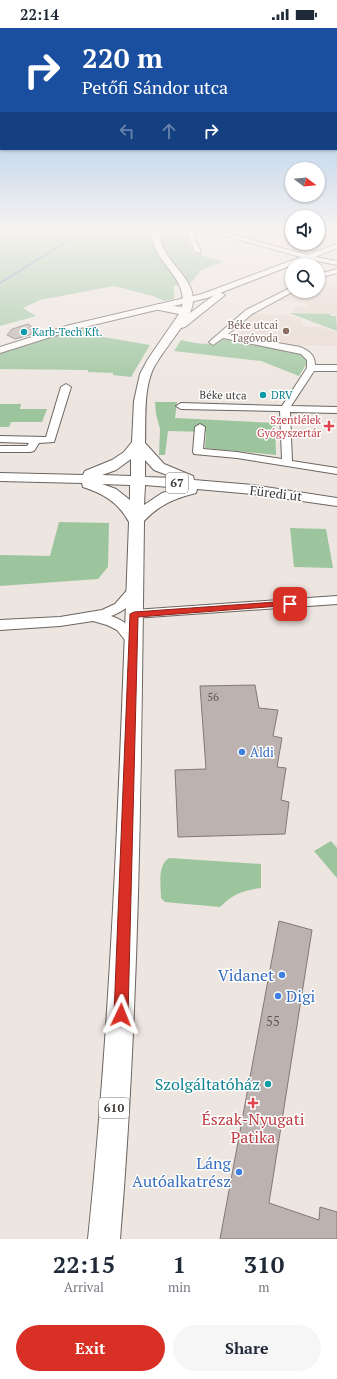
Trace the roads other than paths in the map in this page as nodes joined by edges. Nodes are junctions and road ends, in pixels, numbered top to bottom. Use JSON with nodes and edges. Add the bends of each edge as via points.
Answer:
{"nodes":[{"id":1,"x":184,"y":288,"type":"edge"},
{"id":2,"x":189,"y":288,"type":"edge"},
{"id":3,"x":231,"y":288,"type":"edge"},
{"id":4,"x":219,"y":293,"type":"junction"},
{"id":5,"x":285,"y":293,"type":"edge"},
{"id":6,"x":188,"y":300,"type":"junction"},
{"id":7,"x":158,"y":307,"type":"junction"},
{"id":8,"x":185,"y":313,"type":"junction"},
{"id":9,"x":170,"y":335,"type":"junction"},
{"id":10,"x":220,"y":335,"type":"junction"},
{"id":11,"x":213,"y":342,"type":"dead end"},
{"id":12,"x":0,"y":350,"type":"edge"},
{"id":13,"x":311,"y":368,"type":"junction"},
{"id":14,"x":337,"y":368,"type":"edge"},
{"id":15,"x":66,"y":387,"type":"dead end"},
{"id":16,"x":181,"y":406,"type":"dead end"},
{"id":17,"x":285,"y":408,"type":"junction"},
{"id":18,"x":337,"y":410,"type":"edge"},
{"id":19,"x":200,"y":427,"type":"dead end"},
{"id":20,"x":0,"y":439,"type":"edge"},
{"id":21,"x":36,"y":440,"type":"junction"},
{"id":22,"x":138,"y":443,"type":"junction"},
{"id":23,"x":0,"y":449,"type":"edge"},
{"id":24,"x":288,"y":463,"type":"junction"},
{"id":25,"x":337,"y":471,"type":"edge"},
{"id":26,"x":0,"y":477,"type":"edge"},
{"id":27,"x":67,"y":478,"type":"junction"},
{"id":28,"x":137,"y":481,"type":"junction"},
{"id":29,"x":216,"y":486,"type":"junction"},
{"id":30,"x":337,"y":502,"type":"edge"},
{"id":31,"x":136,"y":521,"type":"junction"},
{"id":32,"x":134,"y":591,"type":"junction"},
{"id":33,"x":337,"y":600,"type":"edge"},
{"id":34,"x":134,"y":614,"type":"junction"},
{"id":35,"x":94,"y":617,"type":"junction"},
{"id":36,"x":0,"y":625,"type":"edge"},
{"id":37,"x":134,"y":642,"type":"junction"},
{"id":38,"x":108,"y":1201,"type":"junction"},
{"id":39,"x":92,"y":1239,"type":"edge"},
{"id":40,"x":104,"y":1239,"type":"edge"}],
"edges":[{"from":1,"to":6,"type":"main road"},
{"from":2,"to":4,"type":"main road","via":[[194,291]]},
{"from":3,"to":4,"type":"street"},
{"from":4,"to":6,"type":"street","via":[[204,300]]},
{"from":4,"to":9,"type":"main road"},
{"from":5,"to":10,"type":"street","via":[[249,312]]},
{"from":6,"to":7,"type":"street"},
{"from":6,"to":8,"type":"main road","number":"610"},
{"from":7,"to":8,"type":"main road","via":[[179,309]]},
{"from":7,"to":12,"type":"street","via":[[57,331]]},
{"from":8,"to":9,"type":"main road","number":"610"},
{"from":9,"to":22,"type":"main road","number":"610","via":[[148,367],[143,381]]},
{"from":10,"to":11,"type":"street"},
{"from":10,"to":13,"type":"street","via":[[297,349],[309,355]]},
{"from":13,"to":14,"type":"street"},
{"from":13,"to":17,"type":"street"},
{"from":15,"to":21,"type":"street","via":[[50,440]]},
{"from":16,"to":17,"type":"street","name":"Béke utca"},
{"from":17,"to":18,"type":"street","name":"Béke utca"},
{"from":17,"to":24,"type":"street"},
{"from":19,"to":24,"type":"street","via":[[198,452]]},
{"from":20,"to":21,"type":"street"},
{"from":21,"to":23,"type":"street","via":[[30,449]]},
{"from":22,"to":27,"type":"main road","via":[[133,452],[114,466],[96,473]]},
{"from":22,"to":28,"type":"main road","number":"610"},
{"from":22,"to":29,"type":"main road","via":[[159,467],[177,476]]},
{"from":24,"to":25,"type":"street"},
{"from":26,"to":27,"type":"main road","number":"67"},
{"from":27,"to":28,"type":"main road","number":"67"},
{"from":27,"to":31,"type":"main road","via":[[115,494],[127,505]]},
{"from":28,"to":29,"type":"main road","number":"67"},
{"from":28,"to":31,"type":"main road","number":"610"},
{"from":29,"to":30,"type":"main road","name":"Füredi út","number":"67"},
{"from":29,"to":31,"type":"main road","via":[[170,495],[147,508]]},
{"from":31,"to":32,"type":"main road","number":"610"},
{"from":32,"to":34,"type":"main road","number":"610"},
{"from":32,"to":35,"type":"street","via":[[120,606]]},
{"from":33,"to":34,"type":"street"},
{"from":34,"to":37,"type":"main road","number":"610"},
{"from":35,"to":36,"type":"street"},
{"from":35,"to":37,"type":"street","via":[[117,623],[129,633]]},
{"from":37,"to":38,"type":"main road","number":"610","via":[[121,1015]]},
{"from":38,"to":39,"type":"street"},
{"from":38,"to":40,"type":"main road","number":"610"}]}
